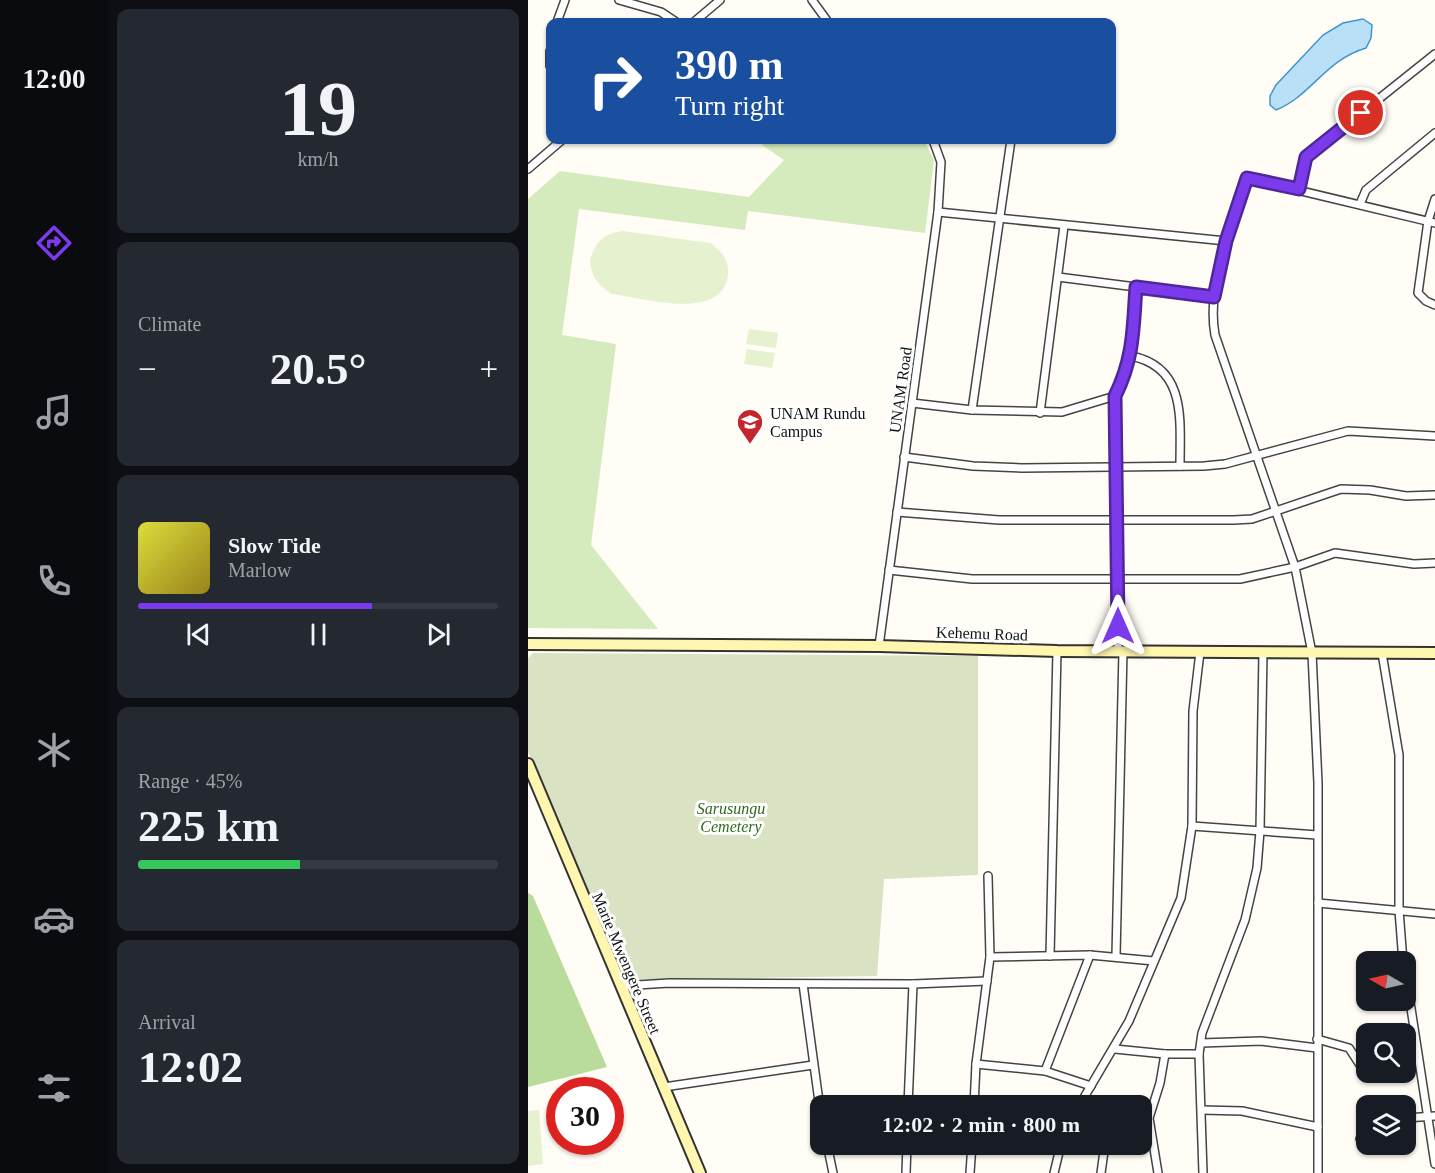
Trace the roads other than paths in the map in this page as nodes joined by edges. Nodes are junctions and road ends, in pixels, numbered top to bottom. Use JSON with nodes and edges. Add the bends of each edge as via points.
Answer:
{"nodes":[{"id":1,"x":565,"y":0,"type":"edge"},
{"id":2,"x":619,"y":0,"type":"edge"},
{"id":3,"x":657,"y":0,"type":"edge"},
{"id":4,"x":720,"y":0,"type":"edge"},
{"id":5,"x":812,"y":0,"type":"edge"},
{"id":6,"x":650,"y":8,"type":"junction"},
{"id":7,"x":558,"y":18,"type":"edge"},
{"id":8,"x":669,"y":18,"type":"edge"},
{"id":9,"x":698,"y":18,"type":"edge"},
{"id":10,"x":825,"y":18,"type":"edge"},
{"id":11,"x":1435,"y":54,"type":"edge"},
{"id":12,"x":1435,"y":133,"type":"edge"},
{"id":13,"x":557,"y":144,"type":"edge"},
{"id":14,"x":934,"y":144,"type":"edge"},
{"id":15,"x":1010,"y":144,"type":"edge"},
{"id":16,"x":528,"y":169,"type":"edge"},
{"id":17,"x":1299,"y":189,"type":"junction"},
{"id":18,"x":1435,"y":199,"type":"edge"},
{"id":19,"x":1360,"y":204,"type":"junction"},
{"id":20,"x":939,"y":212,"type":"junction"},
{"id":21,"x":998,"y":219,"type":"junction"},
{"id":22,"x":1431,"y":222,"type":"edge"},
{"id":23,"x":1064,"y":226,"type":"junction"},
{"id":24,"x":1226,"y":241,"type":"junction"},
{"id":25,"x":1058,"y":277,"type":"junction"},
{"id":26,"x":1136,"y":287,"type":"junction"},
{"id":27,"x":1214,"y":297,"type":"junction"},
{"id":28,"x":1435,"y":305,"type":"edge"},
{"id":29,"x":1131,"y":356,"type":"junction"},
{"id":30,"x":1115,"y":396,"type":"junction"},
{"id":31,"x":912,"y":403,"type":"junction"},
{"id":32,"x":972,"y":410,"type":"junction"},
{"id":33,"x":1040,"y":413,"type":"junction"},
{"id":34,"x":1435,"y":436,"type":"edge"},
{"id":35,"x":1256,"y":456,"type":"junction"},
{"id":36,"x":904,"y":457,"type":"junction"},
{"id":37,"x":1180,"y":466,"type":"junction"},
{"id":38,"x":1117,"y":467,"type":"junction"},
{"id":39,"x":1435,"y":495,"type":"edge"},
{"id":40,"x":1276,"y":510,"type":"junction"},
{"id":41,"x":897,"y":512,"type":"junction"},
{"id":42,"x":1117,"y":520,"type":"junction"},
{"id":43,"x":1435,"y":563,"type":"edge"},
{"id":44,"x":1295,"y":567,"type":"junction"},
{"id":45,"x":889,"y":570,"type":"junction"},
{"id":46,"x":1118,"y":578,"type":"junction"},
{"id":47,"x":528,"y":644,"type":"edge"},
{"id":48,"x":879,"y":646,"type":"junction"},
{"id":49,"x":1057,"y":651,"type":"junction"},
{"id":50,"x":1120,"y":651,"type":"junction"},
{"id":51,"x":1200,"y":652,"type":"junction"},
{"id":52,"x":1263,"y":652,"type":"junction"},
{"id":53,"x":1312,"y":653,"type":"junction"},
{"id":54,"x":1382,"y":653,"type":"junction"},
{"id":55,"x":1435,"y":653,"type":"edge"},
{"id":56,"x":528,"y":764,"type":"edge"},
{"id":57,"x":1192,"y":826,"type":"junction"},
{"id":58,"x":1260,"y":831,"type":"junction"},
{"id":59,"x":1317,"y":835,"type":"junction"},
{"id":60,"x":988,"y":876,"type":"dead end"},
{"id":61,"x":1318,"y":903,"type":"junction"},
{"id":62,"x":1399,"y":910,"type":"junction"},
{"id":63,"x":1435,"y":914,"type":"edge"},
{"id":64,"x":1403,"y":951,"type":"edge"},
{"id":65,"x":1090,"y":955,"type":"junction"},
{"id":66,"x":1050,"y":956,"type":"junction"},
{"id":67,"x":1116,"y":956,"type":"junction"},
{"id":68,"x":990,"y":957,"type":"junction"},
{"id":69,"x":1154,"y":961,"type":"junction"},
{"id":70,"x":987,"y":981,"type":"junction"},
{"id":71,"x":803,"y":984,"type":"junction"},
{"id":72,"x":913,"y":984,"type":"junction"},
{"id":73,"x":621,"y":987,"type":"junction"},
{"id":74,"x":1411,"y":1011,"type":"edge"},
{"id":75,"x":1317,"y":1039,"type":"junction"},
{"id":76,"x":1201,"y":1043,"type":"junction"},
{"id":77,"x":1317,"y":1048,"type":"junction"},
{"id":78,"x":1115,"y":1049,"type":"junction"},
{"id":79,"x":1165,"y":1054,"type":"junction"},
{"id":80,"x":1199,"y":1054,"type":"junction"},
{"id":81,"x":1356,"y":1058,"type":"edge"},
{"id":82,"x":976,"y":1064,"type":"junction"},
{"id":83,"x":813,"y":1065,"type":"junction"},
{"id":84,"x":1045,"y":1071,"type":"junction"},
{"id":85,"x":1091,"y":1086,"type":"junction"},
{"id":86,"x":664,"y":1087,"type":"junction"},
{"id":87,"x":818,"y":1095,"type":"edge"},
{"id":88,"x":908,"y":1095,"type":"edge"},
{"id":89,"x":975,"y":1095,"type":"edge"},
{"id":90,"x":1086,"y":1095,"type":"edge"},
{"id":91,"x":1152,"y":1104,"type":"edge"},
{"id":92,"x":1202,"y":1110,"type":"junction"},
{"id":93,"x":1435,"y":1116,"type":"edge"},
{"id":94,"x":1427,"y":1117,"type":"junction"},
{"id":95,"x":1416,"y":1118,"type":"edge"},
{"id":96,"x":1318,"y":1127,"type":"junction"},
{"id":97,"x":1152,"y":1141,"type":"edge"},
{"id":98,"x":829,"y":1155,"type":"edge"},
{"id":99,"x":907,"y":1155,"type":"edge"},
{"id":100,"x":971,"y":1155,"type":"edge"},
{"id":101,"x":1058,"y":1155,"type":"edge"},
{"id":102,"x":1103,"y":1155,"type":"edge"},
{"id":103,"x":1435,"y":1164,"type":"edge"},
{"id":104,"x":700,"y":1173,"type":"edge"},
{"id":105,"x":833,"y":1173,"type":"edge"},
{"id":106,"x":906,"y":1173,"type":"edge"},
{"id":107,"x":970,"y":1173,"type":"edge"},
{"id":108,"x":1054,"y":1173,"type":"edge"},
{"id":109,"x":1101,"y":1173,"type":"edge"},
{"id":110,"x":1158,"y":1173,"type":"edge"},
{"id":111,"x":1203,"y":1173,"type":"edge"},
{"id":112,"x":1318,"y":1173,"type":"edge"}],
"edges":[{"from":1,"to":7,"type":"street"},
{"from":2,"to":6,"type":"street"},
{"from":3,"to":6,"type":"street"},
{"from":4,"to":9,"type":"street"},
{"from":5,"to":10,"type":"street"},
{"from":6,"to":8,"type":"street"},
{"from":11,"to":17,"type":"street","via":[[1306,157]]},
{"from":12,"to":19,"type":"street","via":[[1366,190]]},
{"from":13,"to":16,"type":"street"},
{"from":14,"to":20,"type":"street","name":"UNAM Road","via":[[941,162]]},
{"from":15,"to":21,"type":"street"},
{"from":17,"to":19,"type":"street"},
{"from":17,"to":24,"type":"street","via":[[1247,178]]},
{"from":18,"to":22,"type":"street"},
{"from":19,"to":22,"type":"street"},
{"from":20,"to":21,"type":"street"},
{"from":20,"to":31,"type":"street","name":"UNAM Road"},
{"from":21,"to":23,"type":"street"},
{"from":21,"to":32,"type":"street"},
{"from":22,"to":28,"type":"street","via":[[1418,293]]},
{"from":23,"to":24,"type":"street"},
{"from":23,"to":25,"type":"street"},
{"from":24,"to":27,"type":"street"},
{"from":25,"to":26,"type":"street"},
{"from":25,"to":33,"type":"street"},
{"from":26,"to":27,"type":"street"},
{"from":26,"to":29,"type":"street"},
{"from":27,"to":35,"type":"street","via":[[1215,335]]},
{"from":29,"to":30,"type":"street"},
{"from":29,"to":37,"type":"street","via":[[1149,359],[1162,368],[1172,386],[1180,412]]},
{"from":30,"to":33,"type":"street","via":[[1081,408]]},
{"from":30,"to":38,"type":"street"},
{"from":31,"to":32,"type":"street"},
{"from":31,"to":36,"type":"street","name":"UNAM Road"},
{"from":32,"to":33,"type":"street"},
{"from":34,"to":35,"type":"street","via":[[1348,431]]},
{"from":35,"to":37,"type":"street","via":[[1226,464]]},
{"from":35,"to":40,"type":"street"},
{"from":36,"to":38,"type":"street","via":[[982,466]]},
{"from":36,"to":41,"type":"street","name":"UNAM Road"},
{"from":37,"to":38,"type":"street"},
{"from":38,"to":42,"type":"street"},
{"from":39,"to":40,"type":"street","via":[[1341,489]]},
{"from":40,"to":42,"type":"street","via":[[1252,519]]},
{"from":40,"to":44,"type":"street"},
{"from":41,"to":42,"type":"street","via":[[979,520]]},
{"from":41,"to":45,"type":"street","name":"UNAM Road"},
{"from":42,"to":46,"type":"street"},
{"from":43,"to":44,"type":"street","via":[[1414,564],[1335,553]]},
{"from":44,"to":46,"type":"street","via":[[1240,579]]},
{"from":44,"to":53,"type":"street"},
{"from":45,"to":46,"type":"street","via":[[972,579]]},
{"from":45,"to":48,"type":"street","name":"UNAM Road"},
{"from":46,"to":50,"type":"street"},
{"from":47,"to":48,"type":"street","name":"Kehemu Road"},
{"from":48,"to":49,"type":"street","name":"Kehemu Road"},
{"from":49,"to":50,"type":"street","name":"Kehemu Road"},
{"from":49,"to":66,"type":"street"},
{"from":50,"to":51,"type":"street","name":"Kehemu Road"},
{"from":50,"to":67,"type":"street"},
{"from":51,"to":52,"type":"street","name":"Kehemu Road"},
{"from":51,"to":57,"type":"street","via":[[1193,711]]},
{"from":52,"to":53,"type":"street","name":"Kehemu Road"},
{"from":52,"to":58,"type":"street"},
{"from":53,"to":54,"type":"street","name":"Kehemu Road"},
{"from":53,"to":59,"type":"street"},
{"from":54,"to":55,"type":"street","name":"Kehemu Road"},
{"from":54,"to":62,"type":"street","via":[[1400,767]]},
{"from":56,"to":73,"type":"street","name":"Marie Mwengere Street"},
{"from":57,"to":58,"type":"street"},
{"from":57,"to":69,"type":"street","via":[[1181,898]]},
{"from":58,"to":59,"type":"street"},
{"from":58,"to":76,"type":"street","via":[[1250,902]]},
{"from":59,"to":61,"type":"street"},
{"from":60,"to":68,"type":"street"},
{"from":61,"to":62,"type":"street"},
{"from":61,"to":75,"type":"street"},
{"from":62,"to":63,"type":"street"},
{"from":62,"to":64,"type":"street"},
{"from":65,"to":66,"type":"street"},
{"from":65,"to":67,"type":"street"},
{"from":65,"to":84,"type":"street"},
{"from":66,"to":68,"type":"street"},
{"from":67,"to":69,"type":"street"},
{"from":68,"to":70,"type":"street"},
{"from":69,"to":78,"type":"street"},
{"from":70,"to":72,"type":"street"},
{"from":70,"to":82,"type":"street"},
{"from":71,"to":72,"type":"street"},
{"from":71,"to":73,"type":"street","via":[[669,983]]},
{"from":71,"to":83,"type":"street"},
{"from":72,"to":88,"type":"street"},
{"from":73,"to":86,"type":"street","name":"Marie Mwengere Street"},
{"from":74,"to":94,"type":"street"},
{"from":75,"to":77,"type":"street"},
{"from":75,"to":81,"type":"street","via":[[1349,1047]]},
{"from":76,"to":77,"type":"street","via":[[1261,1041]]},
{"from":76,"to":80,"type":"street"},
{"from":77,"to":96,"type":"street"},
{"from":78,"to":79,"type":"street"},
{"from":78,"to":85,"type":"street"},
{"from":79,"to":80,"type":"street"},
{"from":79,"to":91,"type":"street"},
{"from":80,"to":92,"type":"street"},
{"from":82,"to":84,"type":"street"},
{"from":82,"to":89,"type":"street"},
{"from":83,"to":86,"type":"street"},
{"from":83,"to":87,"type":"street"},
{"from":84,"to":85,"type":"street"},
{"from":85,"to":90,"type":"street"},
{"from":86,"to":104,"type":"street","name":"Marie Mwengere Street"},
{"from":92,"to":96,"type":"street","via":[[1242,1111]]},
{"from":92,"to":111,"type":"street"},
{"from":93,"to":94,"type":"street"},
{"from":94,"to":95,"type":"street"},
{"from":94,"to":103,"type":"street"},
{"from":96,"to":112,"type":"street"},
{"from":97,"to":110,"type":"street"},
{"from":98,"to":105,"type":"street"},
{"from":99,"to":106,"type":"street"},
{"from":100,"to":107,"type":"street"},
{"from":101,"to":108,"type":"street"},
{"from":102,"to":109,"type":"street"}]}
